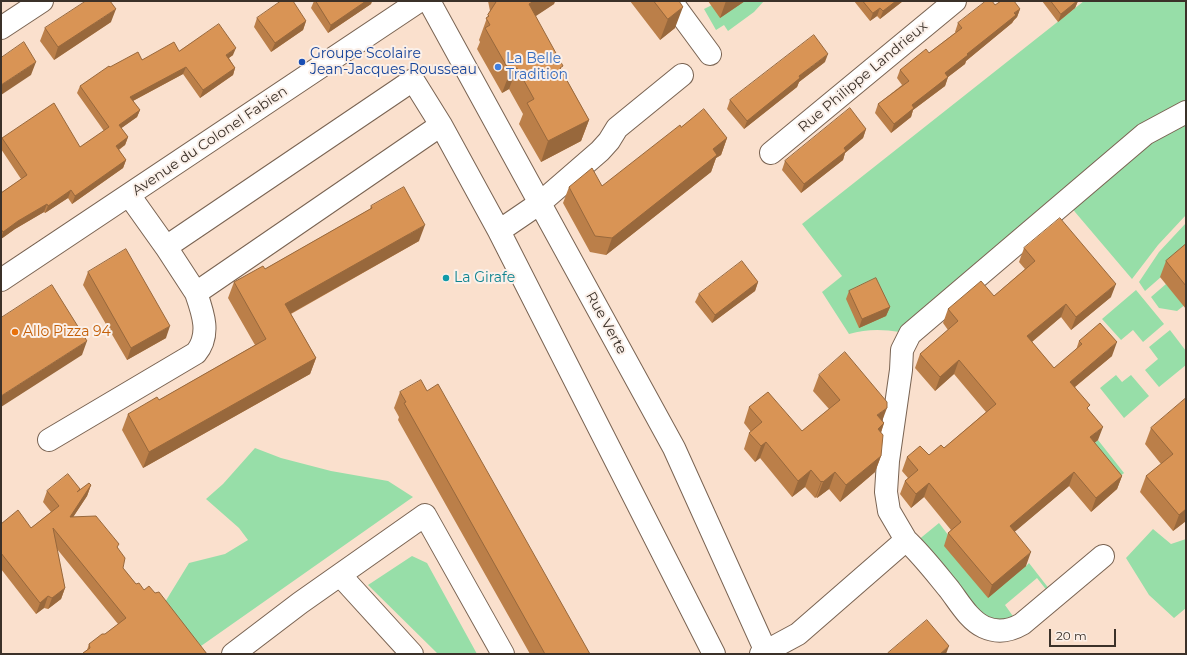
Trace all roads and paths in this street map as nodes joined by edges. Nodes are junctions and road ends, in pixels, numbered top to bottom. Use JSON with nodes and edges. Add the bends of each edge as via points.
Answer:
{"nodes":[{"id":1,"x":42,"y":1,"type":"edge"},
{"id":2,"x":418,"y":1,"type":"edge"},
{"id":3,"x":429,"y":1,"type":"edge"},
{"id":4,"x":671,"y":1,"type":"edge"},
{"id":5,"x":955,"y":1,"type":"edge"},
{"id":6,"x":1,"y":28,"type":"edge"},
{"id":7,"x":710,"y":54,"type":"dead end"},
{"id":8,"x":682,"y":75,"type":"dead end"},
{"id":9,"x":1186,"y":112,"type":"edge"},
{"id":10,"x":441,"y":125,"type":"junction"},
{"id":11,"x":771,"y":153,"type":"dead end"},
{"id":12,"x":129,"y":195,"type":"junction"},
{"id":13,"x":540,"y":203,"type":"junction"},
{"id":14,"x":498,"y":231,"type":"junction"},
{"id":15,"x":166,"y":247,"type":"junction"},
{"id":16,"x":1,"y":280,"type":"edge"},
{"id":17,"x":196,"y":293,"type":"junction"},
{"id":18,"x":49,"y":440,"type":"dead end"},
{"id":19,"x":906,"y":540,"type":"junction"},
{"id":20,"x":1103,"y":556,"type":"dead end"},
{"id":21,"x":340,"y":575,"type":"junction"},
{"id":22,"x":765,"y":653,"type":"edge"},
{"id":23,"x":233,"y":654,"type":"edge"},
{"id":24,"x":412,"y":654,"type":"edge"},
{"id":25,"x":503,"y":654,"type":"edge"},
{"id":26,"x":714,"y":654,"type":"edge"}],
"edges":[{"from":1,"to":6,"type":"street"},
{"from":2,"to":12,"type":"street","name":"Avenue du Colonel Fabien"},
{"from":3,"to":13,"type":"street","name":"Rue Verte"},
{"from":4,"to":7,"type":"street"},
{"from":5,"to":11,"type":"street","name":"Rue Philippe Landrieux"},
{"from":8,"to":13,"type":"street","via":[[617,128],[600,151]]},
{"from":9,"to":19,"type":"street","via":[[1145,134],[910,334],[902,350],[886,492],[889,512]]},
{"from":10,"to":14,"type":"street"},
{"from":10,"to":15,"type":"street","via":[[414,80]]},
{"from":10,"to":17,"type":"street"},
{"from":12,"to":15,"type":"street"},
{"from":12,"to":16,"type":"street","name":"Avenue du Colonel Fabien"},
{"from":13,"to":14,"type":"street"},
{"from":13,"to":22,"type":"street","name":"Rue Verte","via":[[674,448]]},
{"from":14,"to":26,"type":"street"},
{"from":15,"to":17,"type":"street"},
{"from":17,"to":18,"type":"street","via":[[204,314],[205,338],[196,354]]},
{"from":19,"to":20,"type":"street","via":[[922,555],[972,619],[983,627],[994,630],[1008,630],[1022,624]]},
{"from":19,"to":22,"type":"street","via":[[798,634]]},
{"from":21,"to":23,"type":"street"},
{"from":21,"to":24,"type":"street"},
{"from":21,"to":25,"type":"street","via":[[425,515]]}]}
